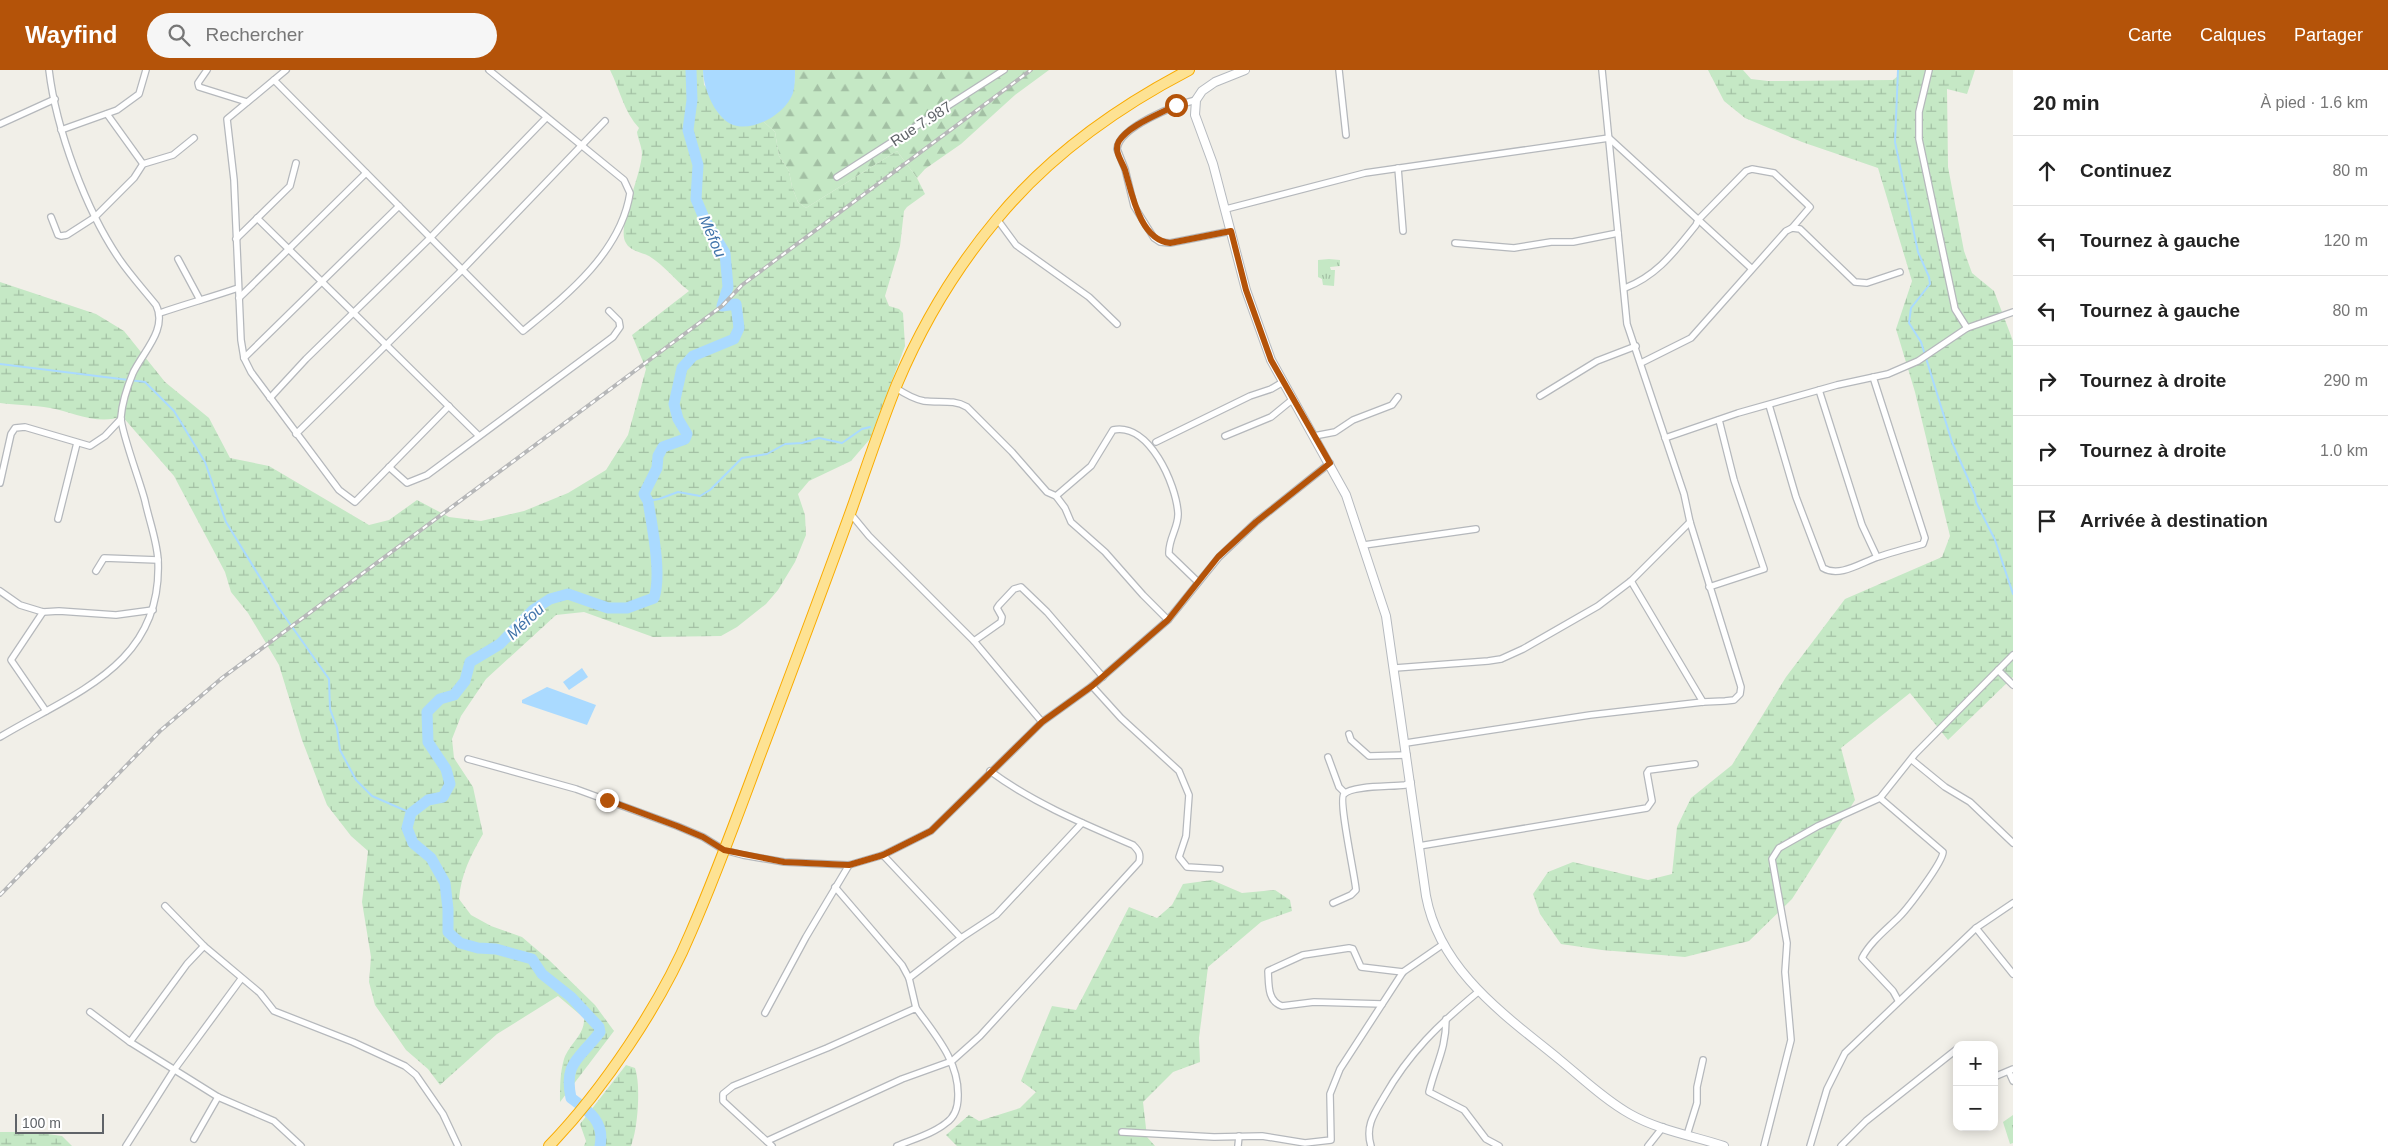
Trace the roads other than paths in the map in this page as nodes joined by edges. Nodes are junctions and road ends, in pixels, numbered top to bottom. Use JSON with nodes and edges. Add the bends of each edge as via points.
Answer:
{"nodes":[{"id":1,"x":49,"y":70,"type":"edge"},
{"id":2,"x":146,"y":70,"type":"edge"},
{"id":3,"x":207,"y":70,"type":"edge"},
{"id":4,"x":489,"y":70,"type":"edge"},
{"id":5,"x":1004,"y":70,"type":"edge"},
{"id":6,"x":1189,"y":70,"type":"edge"},
{"id":7,"x":1245,"y":70,"type":"edge"},
{"id":8,"x":1339,"y":70,"type":"edge"},
{"id":9,"x":1602,"y":70,"type":"edge"},
{"id":10,"x":1929,"y":70,"type":"edge"},
{"id":11,"x":283,"y":71,"type":"edge"},
{"id":12,"x":274,"y":80,"type":"junction"},
{"id":13,"x":55,"y":99,"type":"junction"},
{"id":14,"x":1196,"y":100,"type":"junction"},
{"id":15,"x":247,"y":102,"type":"junction"},
{"id":16,"x":107,"y":114,"type":"junction"},
{"id":17,"x":546,"y":118,"type":"junction"},
{"id":18,"x":605,"y":120,"type":"dead end"},
{"id":19,"x":0,"y":124,"type":"edge"},
{"id":20,"x":60,"y":130,"type":"junction"},
{"id":21,"x":1346,"y":135,"type":"dead end"},
{"id":22,"x":194,"y":138,"type":"dead end"},
{"id":23,"x":1609,"y":138,"type":"junction"},
{"id":24,"x":582,"y":147,"type":"junction"},
{"id":25,"x":296,"y":163,"type":"dead end"},
{"id":26,"x":142,"y":164,"type":"junction"},
{"id":27,"x":1398,"y":168,"type":"junction"},
{"id":28,"x":366,"y":173,"type":"junction"},
{"id":29,"x":837,"y":177,"type":"dead end"},
{"id":30,"x":398,"y":206,"type":"junction"},
{"id":31,"x":1226,"y":209,"type":"junction"},
{"id":32,"x":51,"y":217,"type":"dead end"},
{"id":33,"x":95,"y":217,"type":"junction"},
{"id":34,"x":257,"y":218,"type":"junction"},
{"id":35,"x":997,"y":219,"type":"junction"},
{"id":36,"x":1698,"y":220,"type":"junction"},
{"id":37,"x":1792,"y":228,"type":"junction"},
{"id":38,"x":1231,"y":231,"type":"junction"},
{"id":39,"x":1403,"y":231,"type":"dead end"},
{"id":40,"x":1618,"y":233,"type":"junction"},
{"id":41,"x":430,"y":238,"type":"junction"},
{"id":42,"x":236,"y":239,"type":"junction"},
{"id":43,"x":1455,"y":243,"type":"dead end"},
{"id":44,"x":290,"y":250,"type":"junction"},
{"id":45,"x":178,"y":259,"type":"dead end"},
{"id":46,"x":1752,"y":268,"type":"junction"},
{"id":47,"x":462,"y":270,"type":"junction"},
{"id":48,"x":1900,"y":272,"type":"dead end"},
{"id":49,"x":321,"y":280,"type":"junction"},
{"id":50,"x":238,"y":288,"type":"junction"},
{"id":51,"x":1625,"y":288,"type":"junction"},
{"id":52,"x":238,"y":298,"type":"junction"},
{"id":53,"x":200,"y":300,"type":"junction"},
{"id":54,"x":609,"y":311,"type":"dead end"},
{"id":55,"x":354,"y":312,"type":"junction"},
{"id":56,"x":2013,"y":312,"type":"edge"},
{"id":57,"x":160,"y":313,"type":"junction"},
{"id":58,"x":1117,"y":324,"type":"dead end"},
{"id":59,"x":1967,"y":328,"type":"junction"},
{"id":60,"x":386,"y":344,"type":"junction"},
{"id":61,"x":1636,"y":346,"type":"junction"},
{"id":62,"x":244,"y":358,"type":"junction"},
{"id":63,"x":1641,"y":363,"type":"junction"},
{"id":64,"x":1873,"y":377,"type":"junction"},
{"id":65,"x":1283,"y":382,"type":"junction"},
{"id":66,"x":896,"y":388,"type":"junction"},
{"id":67,"x":1819,"y":390,"type":"junction"},
{"id":68,"x":1540,"y":396,"type":"dead end"},
{"id":69,"x":1398,"y":397,"type":"dead end"},
{"id":70,"x":270,"y":398,"type":"junction"},
{"id":71,"x":1293,"y":399,"type":"junction"},
{"id":72,"x":1769,"y":405,"type":"junction"},
{"id":73,"x":449,"y":406,"type":"junction"},
{"id":74,"x":121,"y":419,"type":"junction"},
{"id":75,"x":1719,"y":420,"type":"junction"},
{"id":76,"x":296,"y":434,"type":"junction"},
{"id":77,"x":478,"y":435,"type":"junction"},
{"id":78,"x":1225,"y":436,"type":"dead end"},
{"id":79,"x":1314,"y":436,"type":"junction"},
{"id":80,"x":1665,"y":438,"type":"junction"},
{"id":81,"x":1156,"y":442,"type":"dead end"},
{"id":82,"x":77,"y":443,"type":"junction"},
{"id":83,"x":1330,"y":463,"type":"junction"},
{"id":84,"x":389,"y":467,"type":"junction"},
{"id":85,"x":0,"y":483,"type":"edge"},
{"id":86,"x":1056,"y":496,"type":"junction"},
{"id":87,"x":850,"y":513,"type":"junction"},
{"id":88,"x":58,"y":519,"type":"dead end"},
{"id":89,"x":1690,"y":522,"type":"junction"},
{"id":90,"x":1476,"y":529,"type":"dead end"},
{"id":91,"x":1364,"y":545,"type":"junction"},
{"id":92,"x":1877,"y":557,"type":"junction"},
{"id":93,"x":158,"y":560,"type":"junction"},
{"id":94,"x":96,"y":571,"type":"dead end"},
{"id":95,"x":1631,"y":581,"type":"junction"},
{"id":96,"x":1198,"y":582,"type":"junction"},
{"id":97,"x":1709,"y":587,"type":"junction"},
{"id":98,"x":0,"y":591,"type":"edge"},
{"id":99,"x":153,"y":610,"type":"junction"},
{"id":100,"x":43,"y":612,"type":"junction"},
{"id":101,"x":1168,"y":620,"type":"junction"},
{"id":102,"x":974,"y":640,"type":"junction"},
{"id":103,"x":2013,"y":655,"type":"edge"},
{"id":104,"x":1395,"y":668,"type":"junction"},
{"id":105,"x":1998,"y":670,"type":"junction"},
{"id":106,"x":1103,"y":677,"type":"junction"},
{"id":107,"x":2013,"y":685,"type":"edge"},
{"id":108,"x":1092,"y":686,"type":"junction"},
{"id":109,"x":1703,"y":702,"type":"junction"},
{"id":110,"x":46,"y":711,"type":"junction"},
{"id":111,"x":1042,"y":722,"type":"junction"},
{"id":112,"x":1349,"y":734,"type":"dead end"},
{"id":113,"x":0,"y":736,"type":"edge"},
{"id":114,"x":1406,"y":743,"type":"junction"},
{"id":115,"x":1407,"y":756,"type":"junction"},
{"id":116,"x":1328,"y":757,"type":"dead end"},
{"id":117,"x":468,"y":759,"type":"dead end"},
{"id":118,"x":1912,"y":760,"type":"junction"},
{"id":119,"x":1695,"y":764,"type":"dead end"},
{"id":120,"x":990,"y":771,"type":"junction"},
{"id":121,"x":1411,"y":782,"type":"junction"},
{"id":122,"x":1345,"y":793,"type":"junction"},
{"id":123,"x":1880,"y":798,"type":"junction"},
{"id":124,"x":1082,"y":823,"type":"junction"},
{"id":125,"x":2013,"y":843,"type":"edge"},
{"id":126,"x":1419,"y":846,"type":"junction"},
{"id":127,"x":724,"y":850,"type":"junction"},
{"id":128,"x":883,"y":855,"type":"junction"},
{"id":129,"x":849,"y":865,"type":"junction"},
{"id":130,"x":1220,"y":869,"type":"dead end"},
{"id":131,"x":835,"y":887,"type":"junction"},
{"id":132,"x":1333,"y":902,"type":"dead end"},
{"id":133,"x":2013,"y":902,"type":"edge"},
{"id":134,"x":165,"y":906,"type":"dead end"},
{"id":135,"x":1976,"y":928,"type":"junction"},
{"id":136,"x":961,"y":938,"type":"junction"},
{"id":137,"x":1442,"y":945,"type":"junction"},
{"id":138,"x":204,"y":946,"type":"junction"},
{"id":139,"x":1403,"y":972,"type":"junction"},
{"id":140,"x":2013,"y":974,"type":"edge"},
{"id":141,"x":909,"y":978,"type":"junction"},
{"id":142,"x":241,"y":979,"type":"junction"},
{"id":143,"x":1478,"y":992,"type":"junction"},
{"id":144,"x":1898,"y":1000,"type":"junction"},
{"id":145,"x":1382,"y":1004,"type":"junction"},
{"id":146,"x":916,"y":1008,"type":"junction"},
{"id":147,"x":90,"y":1012,"type":"dead end"},
{"id":148,"x":765,"y":1014,"type":"dead end"},
{"id":149,"x":1446,"y":1019,"type":"junction"},
{"id":150,"x":130,"y":1042,"type":"junction"},
{"id":151,"x":1953,"y":1052,"type":"edge"},
{"id":152,"x":1703,"y":1060,"type":"dead end"},
{"id":153,"x":952,"y":1061,"type":"junction"},
{"id":154,"x":174,"y":1070,"type":"junction"},
{"id":155,"x":2011,"y":1071,"type":"edge"},
{"id":156,"x":1998,"y":1076,"type":"edge"},
{"id":157,"x":2013,"y":1081,"type":"edge"},
{"id":158,"x":218,"y":1098,"type":"junction"},
{"id":159,"x":1663,"y":1127,"type":"junction"},
{"id":160,"x":1122,"y":1132,"type":"dead end"},
{"id":161,"x":1687,"y":1134,"type":"junction"},
{"id":162,"x":1239,"y":1136,"type":"junction"},
{"id":163,"x":194,"y":1139,"type":"dead end"},
{"id":164,"x":770,"y":1143,"type":"edge"},
{"id":165,"x":126,"y":1146,"type":"edge"},
{"id":166,"x":301,"y":1146,"type":"edge"},
{"id":167,"x":458,"y":1146,"type":"edge"},
{"id":168,"x":549,"y":1146,"type":"edge"},
{"id":169,"x":897,"y":1146,"type":"edge"},
{"id":170,"x":1238,"y":1146,"type":"edge"},
{"id":171,"x":1371,"y":1146,"type":"edge"},
{"id":172,"x":1499,"y":1146,"type":"edge"},
{"id":173,"x":1648,"y":1146,"type":"edge"},
{"id":174,"x":1724,"y":1146,"type":"edge"},
{"id":175,"x":1764,"y":1146,"type":"edge"},
{"id":176,"x":1810,"y":1146,"type":"edge"},
{"id":177,"x":1841,"y":1146,"type":"edge"}],
"edges":[{"from":1,"to":13,"type":"street"},
{"from":2,"to":16,"type":"street","via":[[139,94]]},
{"from":3,"to":15,"type":"street","via":[[198,83],[199,87]]},
{"from":4,"to":17,"type":"street"},
{"from":5,"to":29,"type":"street","name":"Rue 7.987"},
{"from":6,"to":35,"type":"highway","via":[[1144,94],[1090,133],[1045,170]]},
{"from":7,"to":14,"type":"street","via":[[1215,82]]},
{"from":8,"to":21,"type":"street"},
{"from":9,"to":23,"type":"street"},
{"from":10,"to":59,"type":"street","via":[[1919,112],[1919,139],[1952,301]]},
{"from":11,"to":12,"type":"street"},
{"from":12,"to":15,"type":"street"},
{"from":12,"to":28,"type":"street"},
{"from":13,"to":19,"type":"street"},
{"from":13,"to":20,"type":"street"},
{"from":14,"to":31,"type":"street","via":[[1195,115]]},
{"from":14,"to":38,"type":"street","via":[[1176,105],[1142,121],[1122,138],[1117,150],[1134,206],[1154,238],[1170,243]]},
{"from":15,"to":42,"type":"street","via":[[231,114],[227,124],[234,180]]},
{"from":16,"to":20,"type":"street"},
{"from":16,"to":26,"type":"street"},
{"from":17,"to":24,"type":"street"},
{"from":17,"to":41,"type":"street"},
{"from":18,"to":24,"type":"street"},
{"from":20,"to":33,"type":"street"},
{"from":22,"to":26,"type":"street","via":[[173,155]]},
{"from":23,"to":27,"type":"street"},
{"from":23,"to":36,"type":"street"},
{"from":23,"to":40,"type":"street"},
{"from":24,"to":47,"type":"street"},
{"from":24,"to":47,"type":"street","via":[[624,180],[630,193],[606,254],[557,303],[522,331]]},
{"from":25,"to":34,"type":"street","via":[[290,186]]},
{"from":26,"to":33,"type":"street","via":[[134,178]]},
{"from":27,"to":31,"type":"street","via":[[1366,173]]},
{"from":27,"to":39,"type":"street"},
{"from":28,"to":30,"type":"street"},
{"from":28,"to":44,"type":"street"},
{"from":30,"to":41,"type":"street"},
{"from":30,"to":49,"type":"street"},
{"from":31,"to":38,"type":"street"},
{"from":32,"to":33,"type":"street","via":[[61,236]]},
{"from":33,"to":57,"type":"street","via":[[120,261]]},
{"from":34,"to":42,"type":"street"},
{"from":34,"to":44,"type":"street"},
{"from":35,"to":58,"type":"street","via":[[1016,245],[1089,297]]},
{"from":35,"to":66,"type":"highway","via":[[944,293]]},
{"from":36,"to":37,"type":"street","via":[[1746,171],[1752,169],[1774,173],[1810,207]]},
{"from":36,"to":46,"type":"street"},
{"from":36,"to":51,"type":"street","via":[[1668,259],[1650,276]]},
{"from":37,"to":46,"type":"street"},
{"from":37,"to":48,"type":"street","via":[[1800,229],[1856,282],[1867,283]]},
{"from":38,"to":65,"type":"street","via":[[1246,290],[1271,360]]},
{"from":40,"to":43,"type":"street","via":[[1514,248]]},
{"from":40,"to":51,"type":"street"},
{"from":41,"to":47,"type":"street"},
{"from":41,"to":55,"type":"street"},
{"from":42,"to":50,"type":"street"},
{"from":44,"to":49,"type":"street"},
{"from":44,"to":52,"type":"street"},
{"from":45,"to":53,"type":"street"},
{"from":46,"to":63,"type":"street","via":[[1691,338]]},
{"from":47,"to":60,"type":"street"},
{"from":49,"to":55,"type":"street"},
{"from":49,"to":62,"type":"street"},
{"from":50,"to":52,"type":"street"},
{"from":50,"to":53,"type":"street"},
{"from":51,"to":61,"type":"street","via":[[1627,324]]},
{"from":52,"to":62,"type":"street"},
{"from":53,"to":57,"type":"street"},
{"from":54,"to":77,"type":"street","via":[[619,321],[620,327],[613,337]]},
{"from":55,"to":60,"type":"street"},
{"from":55,"to":70,"type":"street"},
{"from":56,"to":59,"type":"street"},
{"from":57,"to":74,"type":"street","via":[[157,331],[132,374]]},
{"from":59,"to":64,"type":"street","via":[[1918,361]]},
{"from":60,"to":73,"type":"street"},
{"from":60,"to":76,"type":"street"},
{"from":61,"to":63,"type":"street"},
{"from":61,"to":68,"type":"street","via":[[1597,361]]},
{"from":62,"to":70,"type":"street"},
{"from":63,"to":80,"type":"street"},
{"from":64,"to":67,"type":"street"},
{"from":64,"to":92,"type":"street","via":[[1925,538],[1923,544]]},
{"from":65,"to":71,"type":"street"},
{"from":65,"to":81,"type":"street"},
{"from":66,"to":86,"type":"street","via":[[913,398],[959,402],[967,407],[1047,492]]},
{"from":66,"to":87,"type":"highway"},
{"from":67,"to":72,"type":"street"},
{"from":67,"to":92,"type":"street","via":[[1862,525]]},
{"from":69,"to":79,"type":"street","via":[[1392,405],[1353,420],[1335,432]]},
{"from":70,"to":76,"type":"street"},
{"from":71,"to":78,"type":"street","via":[[1271,417]]},
{"from":71,"to":79,"type":"street"},
{"from":72,"to":75,"type":"street"},
{"from":72,"to":92,"type":"street","via":[[1796,497],[1823,568],[1834,572]]},
{"from":73,"to":77,"type":"street"},
{"from":73,"to":84,"type":"street"},
{"from":74,"to":82,"type":"street","via":[[90,446]]},
{"from":74,"to":93,"type":"street"},
{"from":75,"to":80,"type":"street"},
{"from":75,"to":97,"type":"street","via":[[1734,480],[1764,570]]},
{"from":76,"to":84,"type":"street","via":[[351,501],[355,502]]},
{"from":77,"to":84,"type":"street","via":[[416,481],[403,481]]},
{"from":79,"to":83,"type":"street"},
{"from":80,"to":89,"type":"street"},
{"from":82,"to":85,"type":"street","via":[[25,427],[16,428],[11,434]]},
{"from":82,"to":88,"type":"street"},
{"from":83,"to":91,"type":"street","via":[[1346,495]]},
{"from":83,"to":96,"type":"street","via":[[1256,522],[1218,557]]},
{"from":86,"to":96,"type":"street","via":[[1091,466],[1113,430],[1138,433],[1170,478],[1178,518],[1170,538],[1169,554]]},
{"from":86,"to":101,"type":"street","via":[[1071,522],[1105,552]]},
{"from":87,"to":102,"type":"street"},
{"from":87,"to":127,"type":"highway"},
{"from":89,"to":95,"type":"street"},
{"from":89,"to":97,"type":"street"},
{"from":90,"to":91,"type":"street"},
{"from":91,"to":104,"type":"street","via":[[1386,616]]},
{"from":93,"to":94,"type":"street","via":[[104,558]]},
{"from":93,"to":99,"type":"street"},
{"from":95,"to":104,"type":"street","via":[[1598,606],[1502,659]]},
{"from":95,"to":109,"type":"street"},
{"from":96,"to":101,"type":"street"},
{"from":97,"to":109,"type":"street","via":[[1741,687],[1734,700]]},
{"from":98,"to":100,"type":"street","via":[[20,605]]},
{"from":99,"to":100,"type":"street","via":[[116,615]]},
{"from":99,"to":110,"type":"street","via":[[127,656],[109,672]]},
{"from":100,"to":110,"type":"street","via":[[11,660]]},
{"from":101,"to":106,"type":"street"},
{"from":102,"to":106,"type":"street","via":[[1001,622],[999,605],[1020,587],[1047,612]]},
{"from":102,"to":111,"type":"street"},
{"from":103,"to":105,"type":"street"},
{"from":104,"to":114,"type":"street"},
{"from":105,"to":107,"type":"street"},
{"from":105,"to":118,"type":"street"},
{"from":106,"to":108,"type":"street"},
{"from":108,"to":111,"type":"street"},
{"from":108,"to":130,"type":"street","via":[[1121,718],[1179,771],[1189,795],[1189,820],[1179,857],[1187,867]]},
{"from":109,"to":114,"type":"street","via":[[1509,726]]},
{"from":110,"to":113,"type":"street"},
{"from":111,"to":120,"type":"street"},
{"from":112,"to":115,"type":"street","via":[[1351,740],[1370,756]]},
{"from":114,"to":115,"type":"street"},
{"from":115,"to":121,"type":"street"},
{"from":116,"to":122,"type":"street","via":[[1339,787]]},
{"from":117,"to":127,"type":"street","via":[[576,788],[677,826]]},
{"from":118,"to":123,"type":"street"},
{"from":118,"to":125,"type":"street","via":[[1945,787],[1970,802]]},
{"from":119,"to":126,"type":"street","via":[[1649,770],[1646,773],[1652,801],[1647,808]]},
{"from":120,"to":124,"type":"street","via":[[1012,787]]},
{"from":120,"to":128,"type":"street","via":[[931,831]]},
{"from":121,"to":122,"type":"street"},
{"from":121,"to":126,"type":"street"},
{"from":122,"to":132,"type":"street","via":[[1342,797],[1344,825],[1351,848],[1356,890]]},
{"from":123,"to":144,"type":"street","via":[[1943,852],[1938,867],[1901,916],[1862,958]]},
{"from":123,"to":175,"type":"street","via":[[1818,826],[1774,853],[1772,859],[1787,943],[1785,972],[1791,1040]]},
{"from":124,"to":136,"type":"street","via":[[996,915]]},
{"from":124,"to":153,"type":"street","via":[[1133,846],[1140,857],[1139,862],[980,1036]]},
{"from":126,"to":137,"type":"street","via":[[1429,909]]},
{"from":127,"to":129,"type":"street","via":[[775,861]]},
{"from":127,"to":168,"type":"highway","via":[[692,932],[672,971],[628,1045],[591,1097]]},
{"from":128,"to":129,"type":"street"},
{"from":128,"to":136,"type":"street"},
{"from":129,"to":131,"type":"street"},
{"from":131,"to":141,"type":"street","via":[[902,965]]},
{"from":131,"to":148,"type":"street"},
{"from":133,"to":135,"type":"street"},
{"from":134,"to":138,"type":"street"},
{"from":135,"to":140,"type":"street"},
{"from":135,"to":144,"type":"street"},
{"from":136,"to":141,"type":"street"},
{"from":137,"to":139,"type":"street"},
{"from":137,"to":143,"type":"street"},
{"from":138,"to":142,"type":"street","via":[[228,964]]},
{"from":138,"to":150,"type":"street"},
{"from":139,"to":145,"type":"street"},
{"from":139,"to":145,"type":"street","via":[[1361,967],[1353,949],[1349,948],[1303,955],[1268,971],[1272,1000],[1282,1006],[1314,1002]]},
{"from":141,"to":146,"type":"street"},
{"from":142,"to":154,"type":"street"},
{"from":142,"to":167,"type":"street","via":[[260,993],[274,1011],[405,1066],[443,1114]]},
{"from":143,"to":149,"type":"street"},
{"from":143,"to":159,"type":"street","via":[[1621,1109]]},
{"from":144,"to":176,"type":"street","via":[[1845,1053],[1827,1089]]},
{"from":145,"to":162,"type":"street","via":[[1340,1069],[1330,1094],[1331,1140],[1305,1143]]},
{"from":146,"to":153,"type":"street"},
{"from":146,"to":164,"type":"street","via":[[723,1094],[724,1101]]},
{"from":147,"to":150,"type":"street"},
{"from":149,"to":171,"type":"street","via":[[1409,1057],[1372,1114],[1368,1134]]},
{"from":149,"to":172,"type":"street","via":[[1445,1044],[1429,1092],[1464,1110],[1486,1139]]},
{"from":150,"to":154,"type":"street"},
{"from":151,"to":177,"type":"street","via":[[1866,1121]]},
{"from":152,"to":161,"type":"street","via":[[1697,1104]]},
{"from":153,"to":164,"type":"street","via":[[909,1076]]},
{"from":153,"to":169,"type":"street","via":[[959,1083],[958,1103],[952,1118],[945,1125]]},
{"from":154,"to":158,"type":"street"},
{"from":154,"to":165,"type":"street"},
{"from":155,"to":156,"type":"street"},
{"from":155,"to":157,"type":"street"},
{"from":158,"to":163,"type":"street"},
{"from":158,"to":166,"type":"street","via":[[269,1118]]},
{"from":159,"to":161,"type":"street"},
{"from":159,"to":173,"type":"street"},
{"from":160,"to":162,"type":"street"},
{"from":161,"to":174,"type":"street"},
{"from":162,"to":170,"type":"street"}]}
